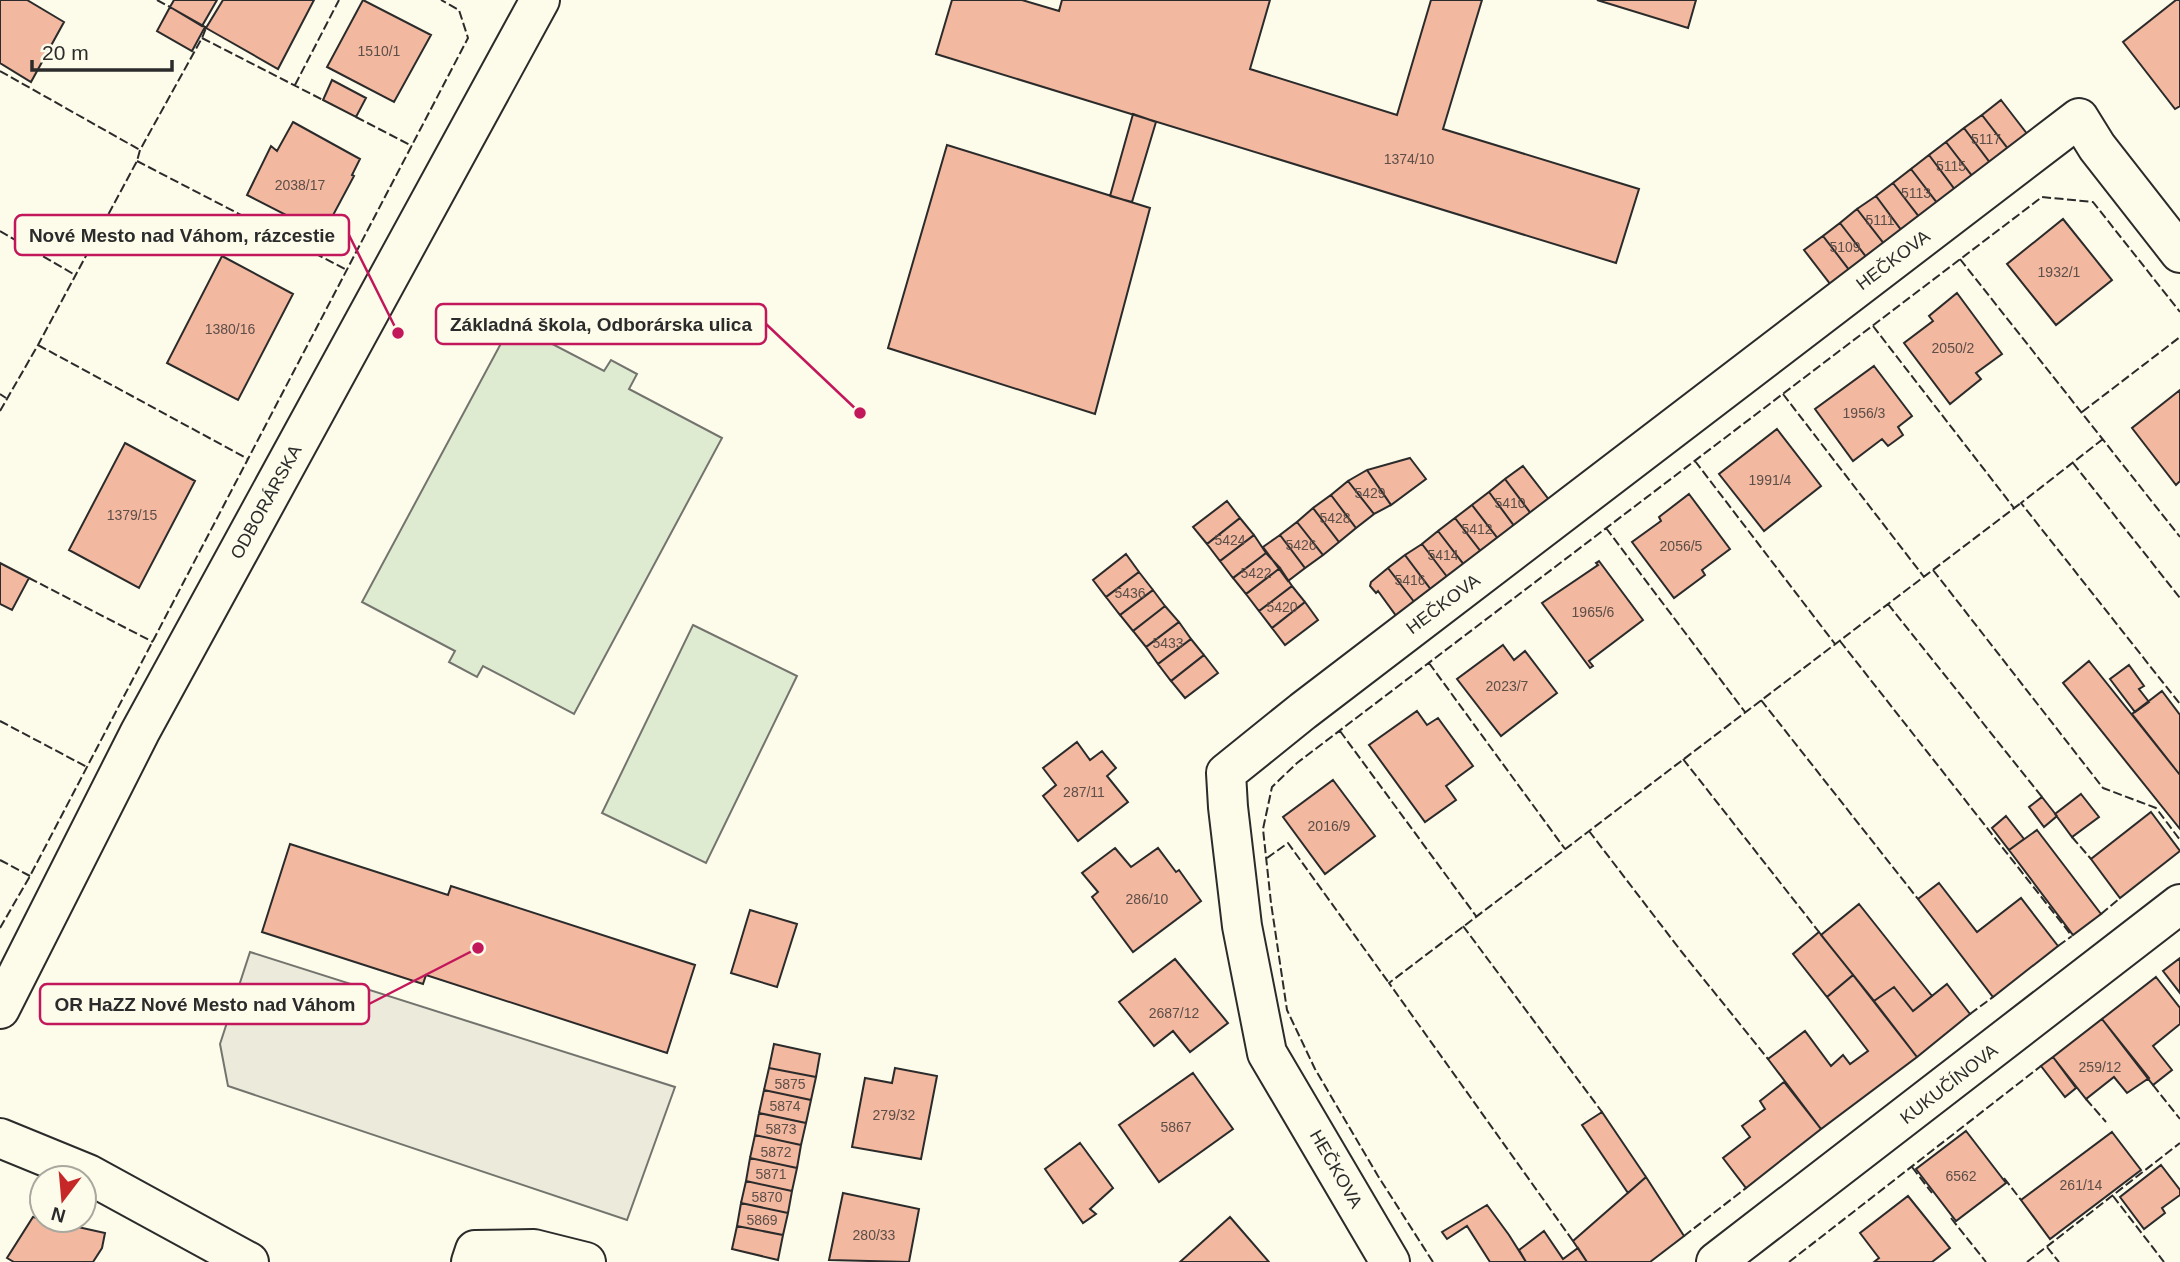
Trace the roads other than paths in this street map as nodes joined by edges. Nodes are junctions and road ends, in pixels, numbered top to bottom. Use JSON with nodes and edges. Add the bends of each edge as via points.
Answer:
{"nodes":[{"id":1,"x":535,"y":2,"type":"edge"},
{"id":2,"x":2180,"y":253,"type":"edge"},
{"id":3,"x":2180,"y":904,"type":"edge"},
{"id":4,"x":0,"y":1009,"type":"edge"},
{"id":5,"x":0,"y":1138,"type":"edge"},
{"id":6,"x":249,"y":1262,"type":"edge"},
{"id":7,"x":471,"y":1262,"type":"edge"},
{"id":8,"x":586,"y":1262,"type":"edge"},
{"id":9,"x":1390,"y":1262,"type":"edge"},
{"id":10,"x":1716,"y":1262,"type":"edge"}],
"edges":[{"from":1,"to":4,"type":"street","name":"ODBORÁRSKA","via":[[140,732]]},
{"from":2,"to":9,"type":"street","name":"HEČKOVA","via":[[2079,118],[1226,773],[1242,926],[1267,1053]]},
{"from":3,"to":10,"type":"street","name":"KUKUČÍNOVA"},
{"from":5,"to":6,"type":"street","via":[[88,1174]]},
{"from":7,"to":8,"type":"street","via":[[475,1250],[534,1249]]}]}
